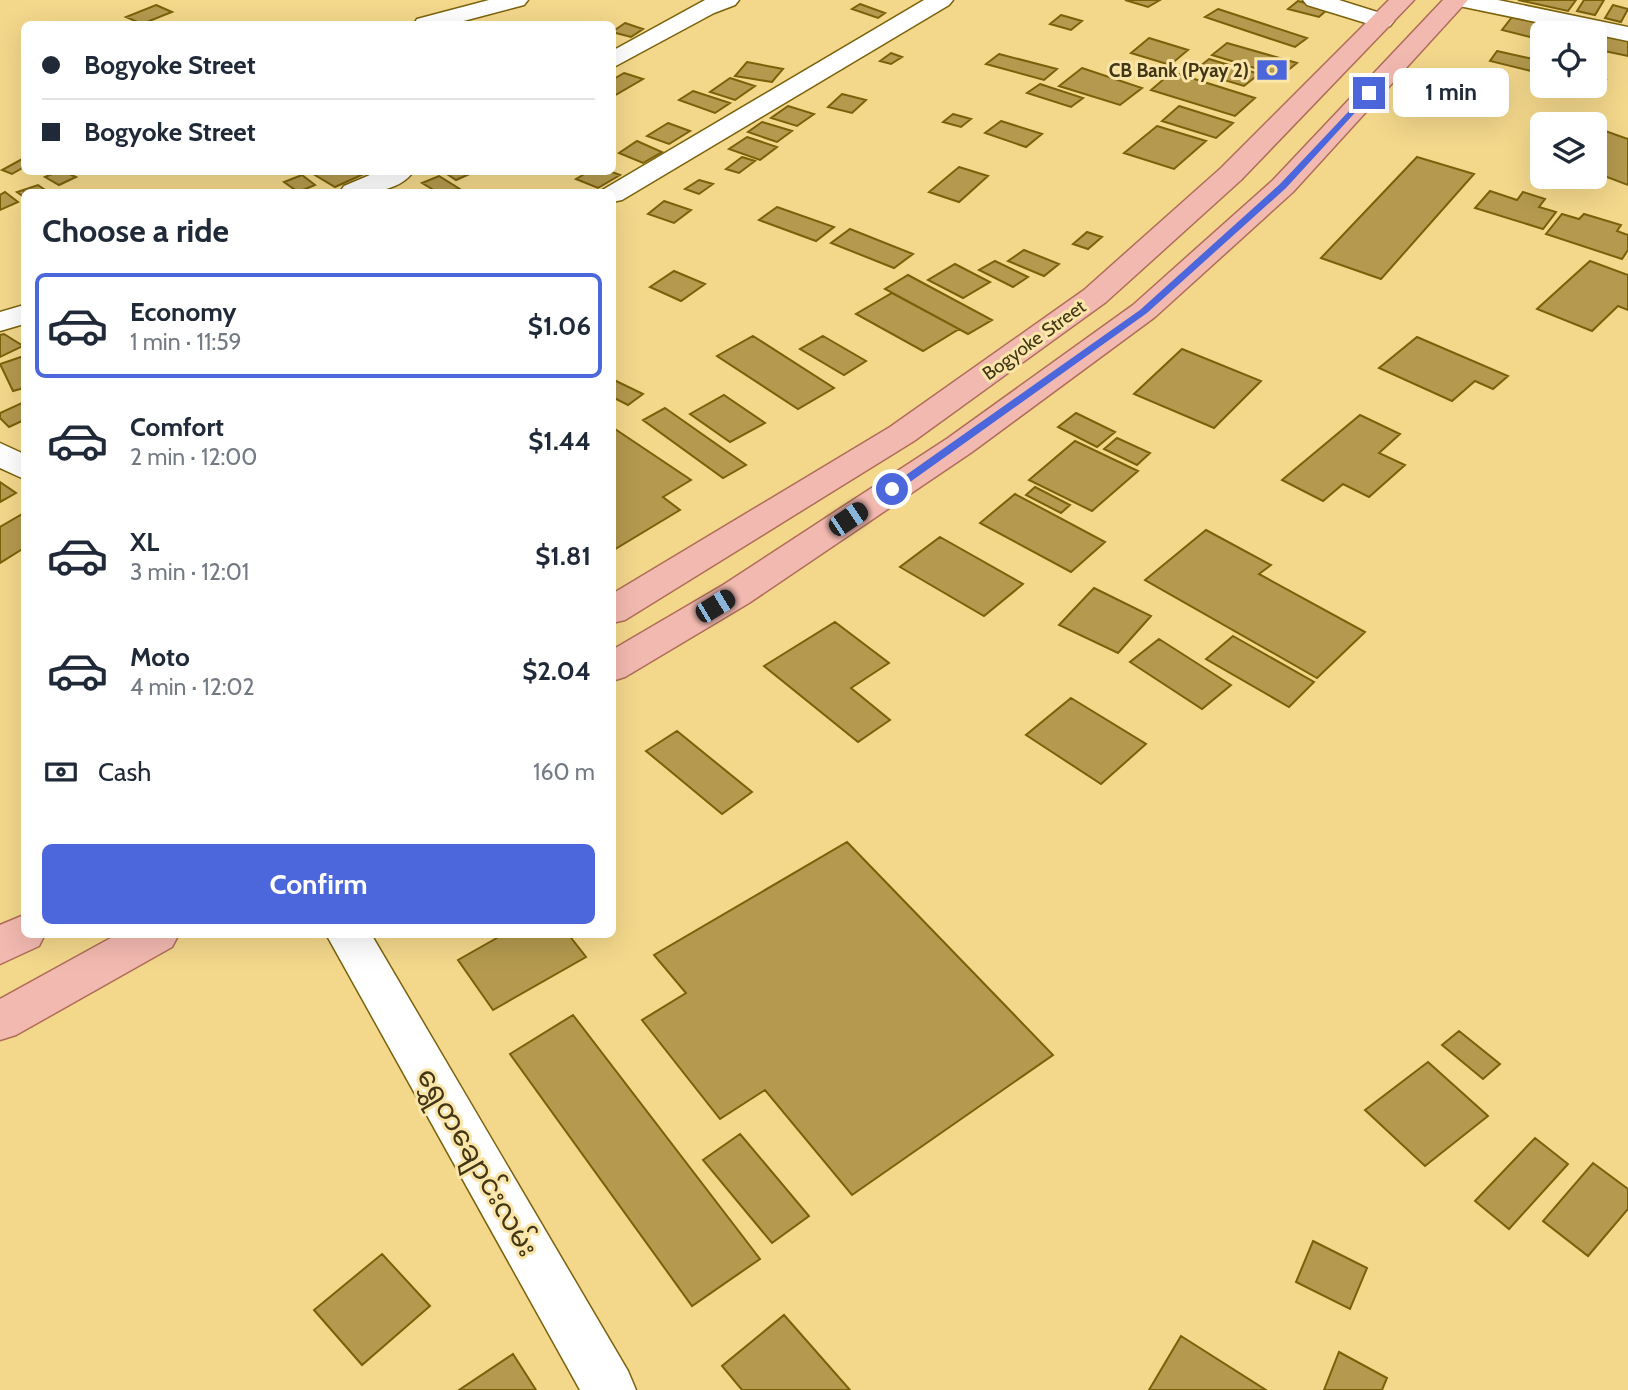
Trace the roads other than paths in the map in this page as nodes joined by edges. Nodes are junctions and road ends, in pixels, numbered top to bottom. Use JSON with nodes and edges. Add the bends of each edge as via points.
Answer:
{"nodes":[{"id":1,"x":516,"y":0,"type":"edge"},
{"id":2,"x":727,"y":0,"type":"edge"},
{"id":3,"x":941,"y":0,"type":"edge"},
{"id":4,"x":1315,"y":0,"type":"edge"},
{"id":5,"x":1456,"y":0,"type":"edge"},
{"id":6,"x":1464,"y":0,"type":"edge"},
{"id":7,"x":1392,"y":11,"type":"edge"},
{"id":8,"x":437,"y":21,"type":"edge"},
{"id":9,"x":1628,"y":34,"type":"edge"},
{"id":10,"x":616,"y":59,"type":"edge"},
{"id":11,"x":393,"y":175,"type":"edge"},
{"id":12,"x":361,"y":189,"type":"edge"},
{"id":13,"x":616,"y":192,"type":"edge"},
{"id":14,"x":21,"y":315,"type":"edge"},
{"id":15,"x":0,"y":322,"type":"edge"},
{"id":16,"x":21,"y":438,"type":"edge"},
{"id":17,"x":0,"y":447,"type":"edge"},
{"id":18,"x":0,"y":453,"type":"edge"},
{"id":19,"x":21,"y":467,"type":"edge"},
{"id":20,"x":616,"y":609,"type":"edge"},
{"id":21,"x":616,"y":666,"type":"edge"},
{"id":22,"x":21,"y":935,"type":"edge"},
{"id":23,"x":150,"y":938,"type":"edge"},
{"id":24,"x":350,"y":938,"type":"edge"},
{"id":25,"x":0,"y":946,"type":"edge"},
{"id":26,"x":0,"y":1021,"type":"edge"},
{"id":27,"x":609,"y":1390,"type":"edge"}],
"edges":[{"from":1,"to":8,"type":"street"},
{"from":2,"to":10,"type":"street"},
{"from":3,"to":13,"type":"street"},
{"from":4,"to":7,"type":"street"},
{"from":5,"to":21,"type":"main road","name":"Bogyoke Street","via":[[1283,186],[1143,312],[960,445],[736,594]]},
{"from":6,"to":9,"type":"street"},
{"from":7,"to":20,"type":"main road","name":"Bogyoke Street","via":[[1231,174],[1095,296],[902,435]]},
{"from":11,"to":12,"type":"street"},
{"from":14,"to":15,"type":"street"},
{"from":16,"to":17,"type":"street"},
{"from":18,"to":19,"type":"street"},
{"from":22,"to":25,"type":"main road"},
{"from":23,"to":26,"type":"main road"},
{"from":24,"to":27,"type":"street","name":"ရွှေတချောင်းလမ်း"}]}
